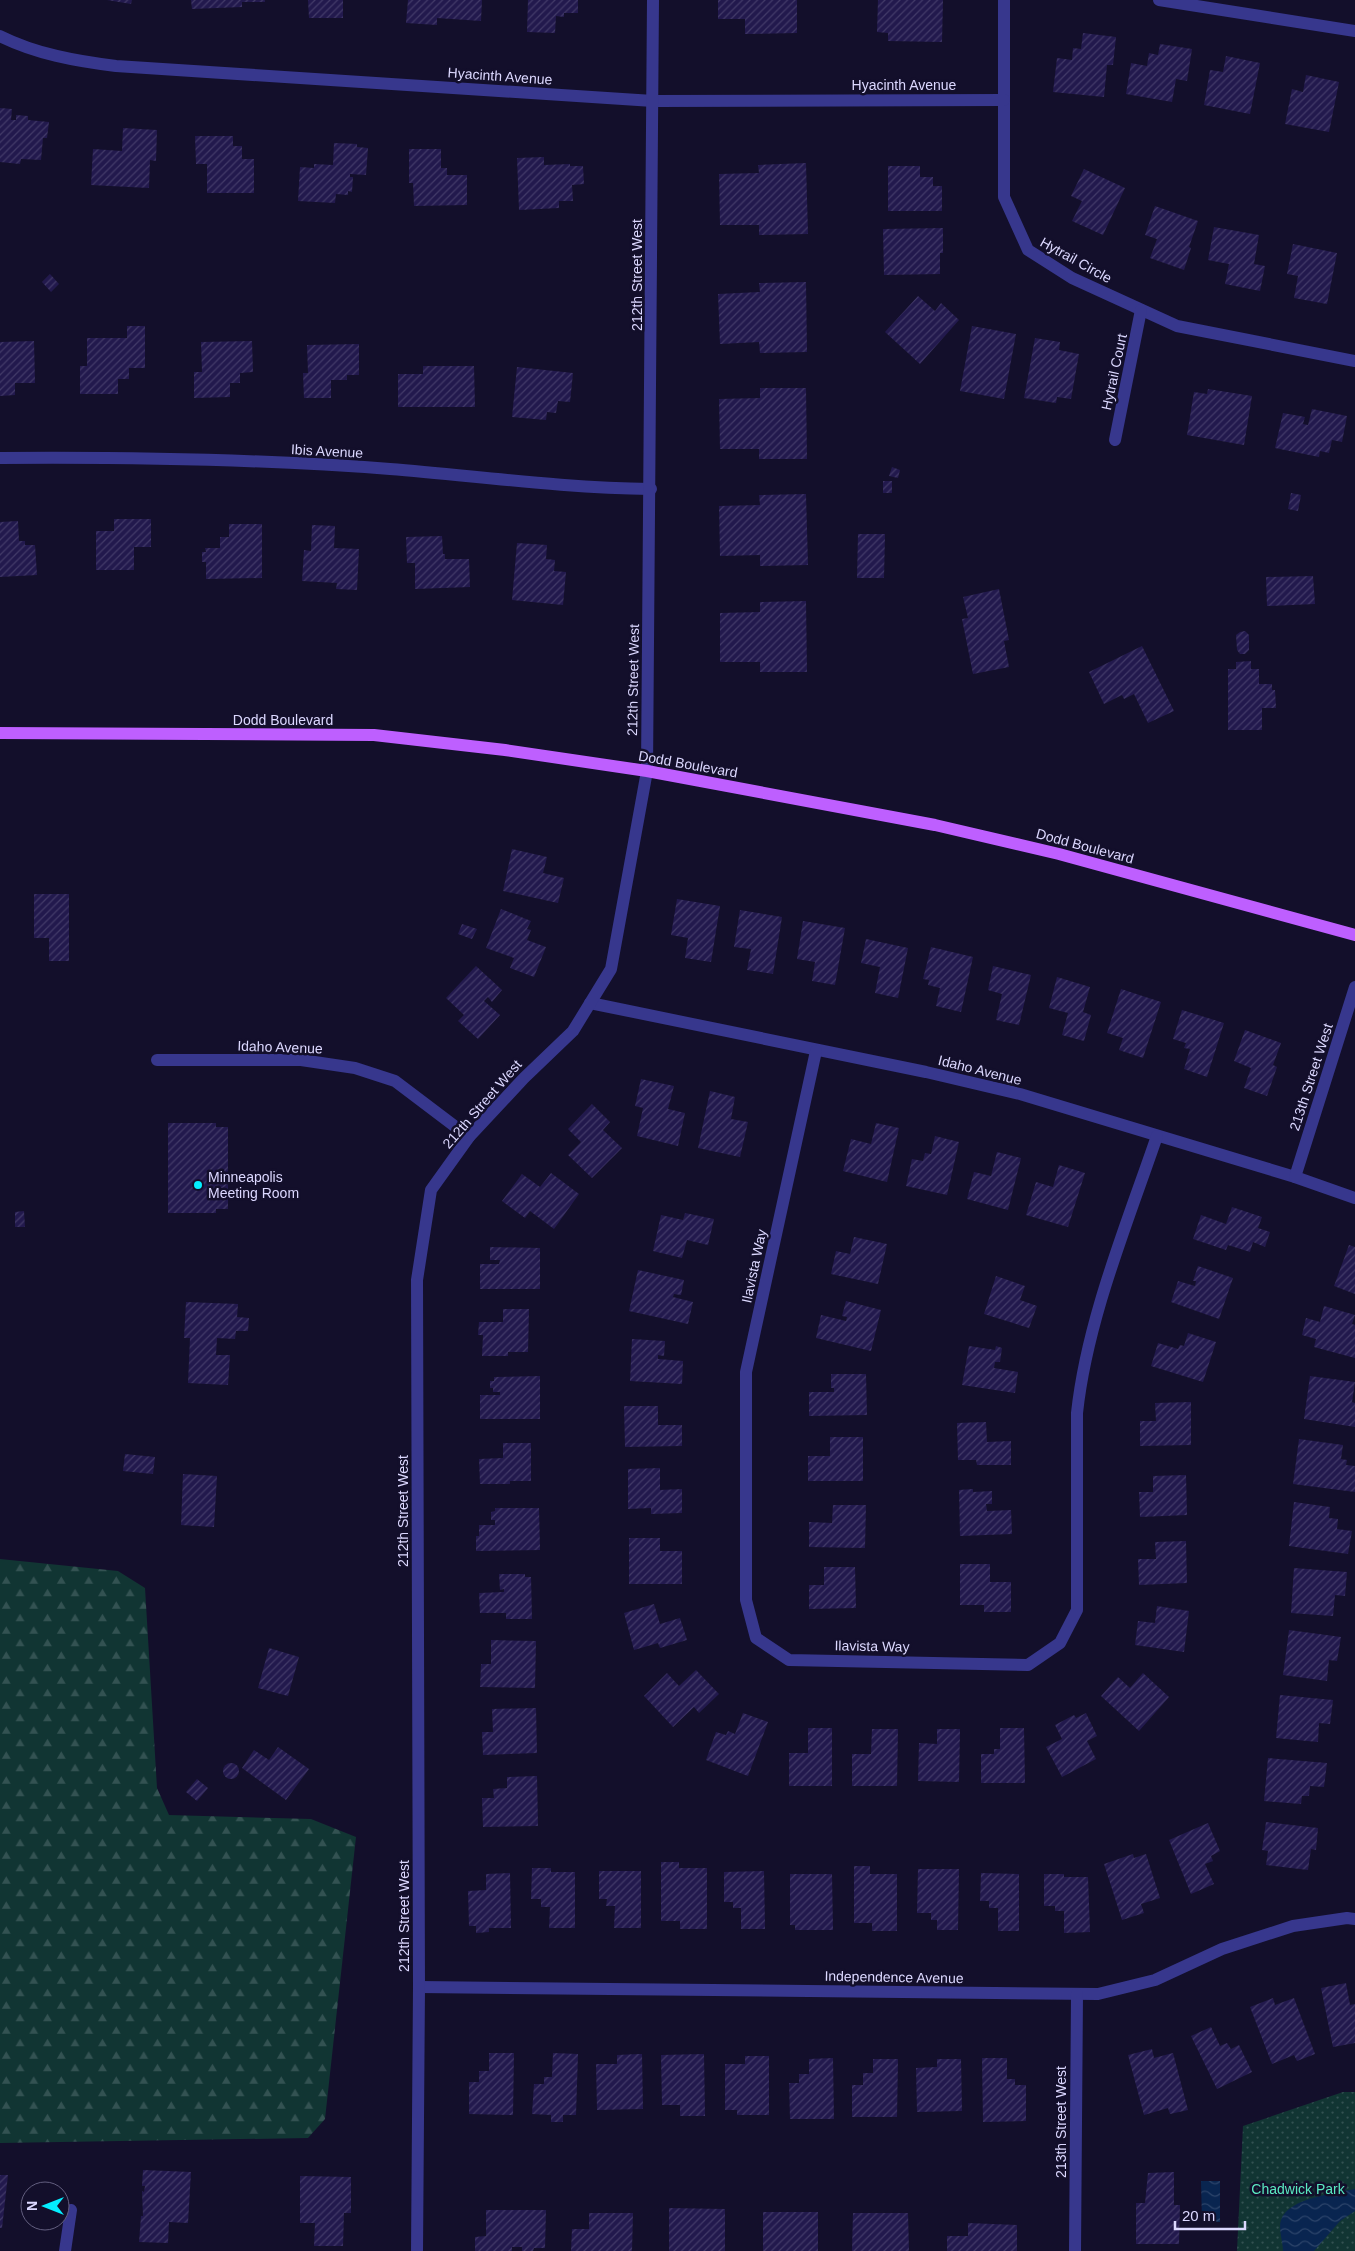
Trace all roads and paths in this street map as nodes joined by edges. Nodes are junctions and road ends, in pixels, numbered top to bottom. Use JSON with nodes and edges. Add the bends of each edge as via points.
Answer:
{"nodes":[{"id":1,"x":653,"y":0,"type":"edge"},
{"id":2,"x":1004,"y":0,"type":"edge"},
{"id":3,"x":1159,"y":0,"type":"edge"},
{"id":4,"x":1355,"y":31,"type":"edge"},
{"id":5,"x":0,"y":36,"type":"edge"},
{"id":6,"x":1004,"y":100,"type":"junction"},
{"id":7,"x":653,"y":101,"type":"junction"},
{"id":8,"x":1142,"y":310,"type":"junction"},
{"id":9,"x":1355,"y":361,"type":"edge"},
{"id":10,"x":1115,"y":440,"type":"dead end"},
{"id":11,"x":0,"y":458,"type":"edge"},
{"id":12,"x":651,"y":489,"type":"junction"},
{"id":13,"x":0,"y":733,"type":"edge"},
{"id":14,"x":647,"y":771,"type":"junction"},
{"id":15,"x":1355,"y":936,"type":"edge"},
{"id":16,"x":1355,"y":987,"type":"edge"},
{"id":17,"x":590,"y":1003,"type":"junction"},
{"id":18,"x":816,"y":1051,"type":"junction"},
{"id":19,"x":158,"y":1060,"type":"dead end"},
{"id":20,"x":1156,"y":1136,"type":"junction"},
{"id":21,"x":469,"y":1137,"type":"junction"},
{"id":22,"x":1295,"y":1177,"type":"junction"},
{"id":23,"x":1355,"y":1198,"type":"edge"},
{"id":24,"x":1355,"y":1919,"type":"edge"},
{"id":25,"x":419,"y":1987,"type":"junction"},
{"id":26,"x":1077,"y":1994,"type":"junction"},
{"id":27,"x":71,"y":2210,"type":"dead end"},
{"id":28,"x":65,"y":2251,"type":"edge"},
{"id":29,"x":417,"y":2251,"type":"edge"},
{"id":30,"x":1075,"y":2251,"type":"edge"}],
"edges":[{"from":1,"to":7,"type":"street","name":"212th Street West"},
{"from":2,"to":6,"type":"street","name":"Hytrail Circle"},
{"from":3,"to":4,"type":"street"},
{"from":5,"to":7,"type":"street","name":"Hyacinth Avenue","via":[[77,61],[116,66]]},
{"from":6,"to":7,"type":"street","name":"Hyacinth Avenue"},
{"from":6,"to":8,"type":"street","name":"Hytrail Circle","via":[[1004,197],[1028,250],[1072,278]]},
{"from":7,"to":12,"type":"street","name":"212th Street West"},
{"from":8,"to":9,"type":"street","name":"Hytrail Circle","via":[[1177,326]]},
{"from":8,"to":10,"type":"street","name":"Hytrail Court"},
{"from":11,"to":12,"type":"street","name":"Ibis Avenue","via":[[239,461],[389,469],[591,488]]},
{"from":12,"to":14,"type":"street","name":"212th Street West"},
{"from":13,"to":14,"type":"main road","name":"Dodd Boulevard","via":[[374,735]]},
{"from":14,"to":15,"type":"main road","name":"Dodd Boulevard","via":[[992,838]]},
{"from":14,"to":17,"type":"street","name":"212th Street West","via":[[611,969]]},
{"from":16,"to":22,"type":"street","name":"213th Street West"},
{"from":17,"to":18,"type":"street","name":"Idaho Avenue"},
{"from":17,"to":21,"type":"street","name":"212th Street West","via":[[573,1031]]},
{"from":18,"to":20,"type":"street","name":"Idaho Avenue","via":[[1020,1094]]},
{"from":18,"to":20,"type":"street","name":"Ilavista Way","via":[[746,1372],[746,1600],[756,1638],[788,1660],[1028,1664],[1060,1643],[1077,1610],[1077,1413],[1080,1388],[1098,1312]]},
{"from":19,"to":21,"type":"street","name":"Idaho Avenue","via":[[301,1060],[355,1068],[394,1081]]},
{"from":20,"to":22,"type":"street","name":"Idaho Avenue"},
{"from":21,"to":25,"type":"street","name":"212th Street West","via":[[431,1190],[417,1280]]},
{"from":22,"to":23,"type":"street","name":"Idaho Avenue"},
{"from":24,"to":26,"type":"street","name":"Independence Avenue","via":[[1292,1926],[1222,1949],[1155,1980],[1098,1994]]},
{"from":25,"to":26,"type":"street","name":"Independence Avenue"},
{"from":25,"to":29,"type":"street","name":"212th Street West"},
{"from":26,"to":30,"type":"street","name":"213th Street West"},
{"from":27,"to":28,"type":"street"}]}
